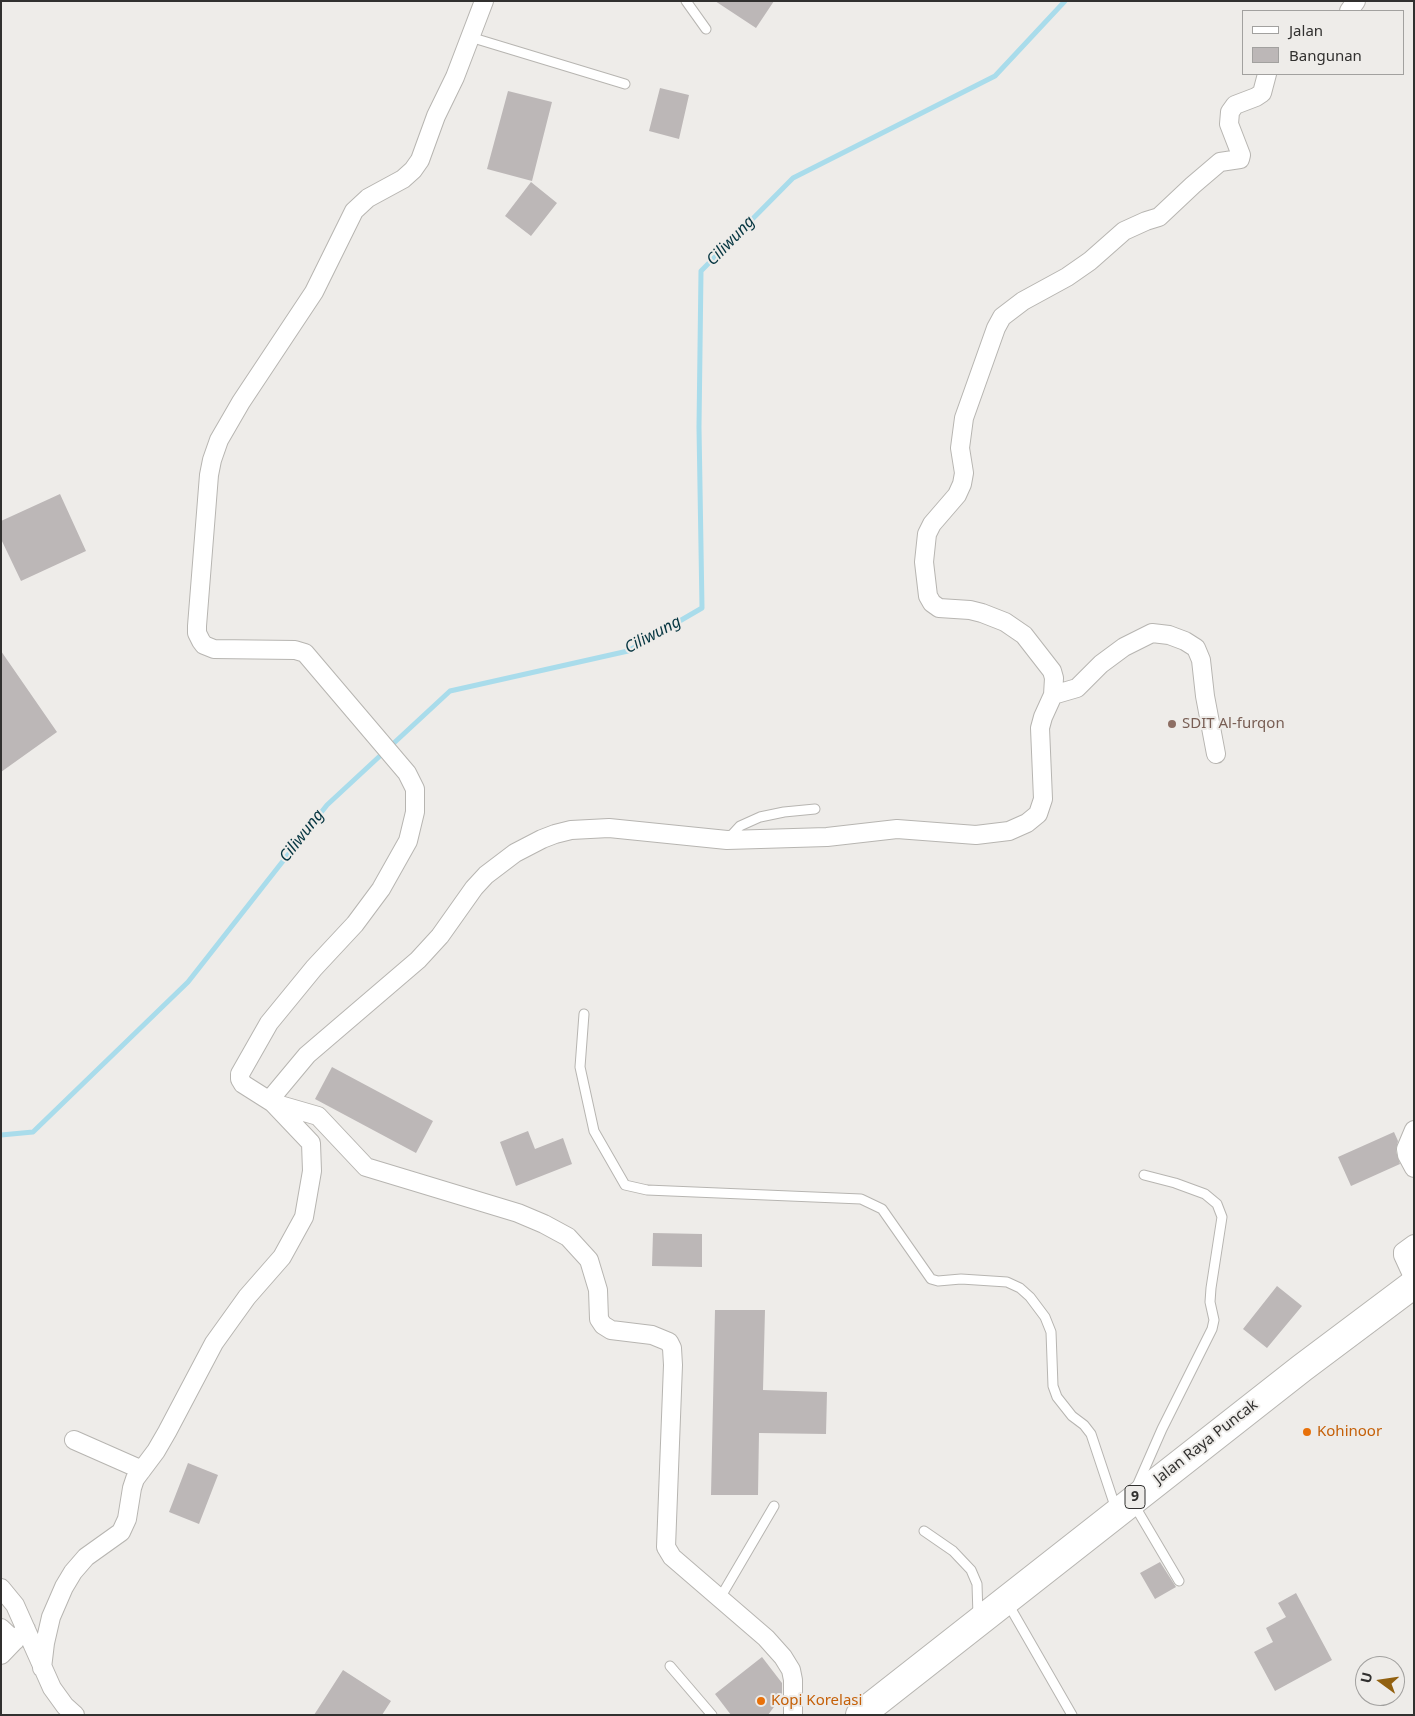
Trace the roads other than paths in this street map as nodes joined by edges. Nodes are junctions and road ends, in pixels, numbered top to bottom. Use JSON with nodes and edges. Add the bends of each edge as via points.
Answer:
{"nodes":[{"id":1,"x":686,"y":1,"type":"edge"},
{"id":2,"x":483,"y":2,"type":"edge"},
{"id":3,"x":706,"y":29,"type":"dead end"},
{"id":4,"x":470,"y":36,"type":"junction"},
{"id":5,"x":1267,"y":75,"type":"edge"},
{"id":6,"x":625,"y":84,"type":"dead end"},
{"id":7,"x":1053,"y":695,"type":"junction"},
{"id":8,"x":1216,"y":754,"type":"dead end"},
{"id":9,"x":815,"y":809,"type":"dead end"},
{"id":10,"x":727,"y":840,"type":"junction"},
{"id":11,"x":584,"y":1014,"type":"dead end"},
{"id":12,"x":273,"y":1103,"type":"junction"},
{"id":13,"x":1414,"y":1130,"type":"edge"},
{"id":14,"x":1414,"y":1168,"type":"edge"},
{"id":15,"x":1144,"y":1175,"type":"dead end"},
{"id":16,"x":1414,"y":1244,"type":"edge"},
{"id":17,"x":1414,"y":1279,"type":"edge"},
{"id":18,"x":1414,"y":1284,"type":"edge"},
{"id":19,"x":74,"y":1440,"type":"dead end"},
{"id":20,"x":142,"y":1470,"type":"junction"},
{"id":21,"x":774,"y":1506,"type":"dead end"},
{"id":22,"x":1124,"y":1506,"type":"junction"},
{"id":23,"x":924,"y":1531,"type":"dead end"},
{"id":24,"x":1179,"y":1581,"type":"dead end"},
{"id":25,"x":1,"y":1588,"type":"edge"},
{"id":26,"x":720,"y":1598,"type":"junction"},
{"id":27,"x":1006,"y":1601,"type":"junction"},
{"id":28,"x":978,"y":1624,"type":"junction"},
{"id":29,"x":1,"y":1628,"type":"edge"},
{"id":30,"x":20,"y":1635,"type":"junction"},
{"id":31,"x":1,"y":1655,"type":"edge"},
{"id":32,"x":670,"y":1666,"type":"dead end"},
{"id":33,"x":42,"y":1668,"type":"junction"},
{"id":34,"x":75,"y":1715,"type":"edge"},
{"id":35,"x":712,"y":1715,"type":"edge"},
{"id":36,"x":793,"y":1715,"type":"edge"},
{"id":37,"x":860,"y":1715,"type":"edge"},
{"id":38,"x":1072,"y":1715,"type":"edge"}],
"edges":[{"from":1,"to":3,"type":"lane"},
{"from":2,"to":4,"type":"street"},
{"from":4,"to":6,"type":"lane"},
{"from":4,"to":12,"type":"street","via":[[420,160],[403,179],[368,198],[354,211],[314,292],[240,402],[219,440],[209,476],[197,626],[204,646],[295,650],[306,654],[407,773],[416,794],[408,840],[381,889],[269,1023],[240,1074],[243,1084]]},
{"from":5,"to":7,"type":"street","via":[[1262,93],[1235,105],[1230,112],[1229,124],[1240,159],[1220,162],[1159,217],[1124,231],[1068,277],[1006,313],[996,328],[969,401],[960,441],[964,473],[962,484],[957,496],[932,524],[925,541],[928,596],[939,608],[982,613],[997,618],[1024,635],[1050,667],[1054,678]]},
{"from":7,"to":8,"type":"street","via":[[1077,688],[1124,647],[1152,633],[1169,635],[1196,648],[1201,660]]},
{"from":7,"to":10,"type":"street","via":[[1040,728],[1044,781],[1042,804],[1033,819],[1009,832],[976,835],[897,830],[827,837]]},
{"from":9,"to":10,"type":"lane","via":[[760,817],[740,826]]},
{"from":10,"to":12,"type":"street","via":[[589,828],[555,834],[515,853],[480,882],[418,960],[307,1055],[272,1097]]},
{"from":11,"to":22,"type":"lane","via":[[580,1067],[594,1131],[625,1186],[647,1190],[861,1199],[882,1209],[931,1278],[938,1281],[1006,1282],[1020,1288],[1045,1318],[1051,1332],[1053,1386],[1057,1397],[1091,1434]]},
{"from":12,"to":20,"type":"street","via":[[311,1143],[312,1171],[304,1217],[282,1256],[214,1343],[167,1432]]},
{"from":12,"to":26,"type":"street","via":[[318,1116],[366,1167],[518,1214],[568,1237],[589,1260],[603,1325],[611,1330],[652,1334],[669,1342],[673,1365],[666,1547],[672,1557]]},
{"from":13,"to":14,"type":"street","via":[[1406,1149]]},
{"from":15,"to":22,"type":"lane","via":[[1175,1182],[1205,1194],[1218,1204],[1222,1224],[1211,1288],[1212,1329]]},
{"from":16,"to":17,"type":"street","via":[[1404,1252],[1403,1258]]},
{"from":18,"to":22,"type":"highway","name":"Jalan Raya Puncak","number":"9"},
{"from":19,"to":20,"type":"street"},
{"from":20,"to":33,"type":"street","via":[[133,1484],[122,1532],[86,1556],[58,1597],[49,1624]]},
{"from":21,"to":26,"type":"lane"},
{"from":22,"to":24,"type":"lane"},
{"from":22,"to":27,"type":"highway","name":"Jalan Raya Puncak","number":"9"},
{"from":23,"to":28,"type":"lane","via":[[953,1551],[972,1570],[977,1584]]},
{"from":25,"to":30,"type":"street","via":[[15,1605]]},
{"from":26,"to":36,"type":"street","via":[[766,1638],[787,1663],[793,1680]]},
{"from":27,"to":28,"type":"highway","name":"Jalan Raya Puncak","number":"9"},
{"from":27,"to":38,"type":"lane"},
{"from":28,"to":37,"type":"highway","name":"Jalan Raya Puncak","number":"9"},
{"from":29,"to":30,"type":"street"},
{"from":30,"to":31,"type":"street"},
{"from":30,"to":33,"type":"street"},
{"from":32,"to":35,"type":"lane"},
{"from":33,"to":34,"type":"street","via":[[56,1696]]}]}
